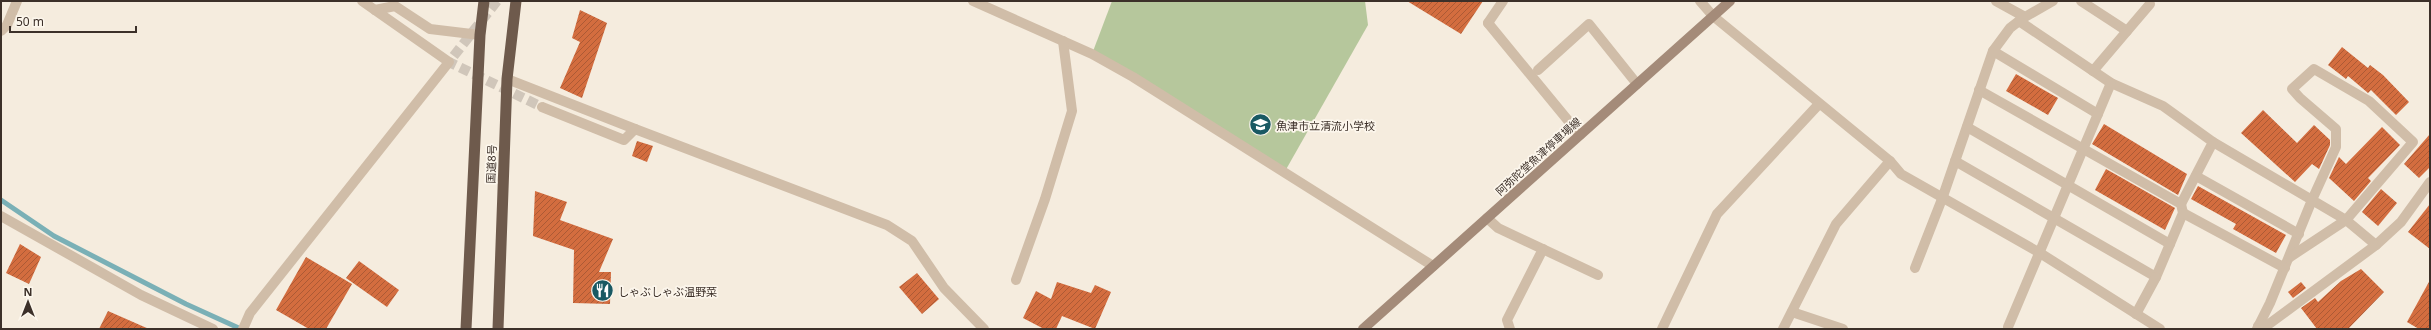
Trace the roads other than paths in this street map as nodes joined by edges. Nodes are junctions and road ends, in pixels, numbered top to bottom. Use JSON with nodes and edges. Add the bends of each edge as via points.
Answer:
{"nodes":[{"id":1,"x":17,"y":1,"type":"edge"},
{"id":2,"x":362,"y":1,"type":"edge"},
{"id":3,"x":484,"y":1,"type":"edge"},
{"id":4,"x":516,"y":1,"type":"edge"},
{"id":5,"x":973,"y":1,"type":"edge"},
{"id":6,"x":1503,"y":1,"type":"edge"},
{"id":7,"x":1700,"y":1,"type":"edge"},
{"id":8,"x":1730,"y":1,"type":"edge"},
{"id":9,"x":1996,"y":1,"type":"edge"},
{"id":10,"x":2053,"y":1,"type":"edge"},
{"id":11,"x":2081,"y":1,"type":"edge"},
{"id":12,"x":2150,"y":4,"type":"dead end"},
{"id":13,"x":375,"y":10,"type":"junction"},
{"id":14,"x":1713,"y":16,"type":"junction"},
{"id":15,"x":2022,"y":19,"type":"junction"},
{"id":16,"x":1,"y":31,"type":"edge"},
{"id":17,"x":2127,"y":31,"type":"junction"},
{"id":18,"x":480,"y":35,"type":"junction"},
{"id":19,"x":1063,"y":41,"type":"junction"},
{"id":20,"x":1993,"y":52,"type":"junction"},
{"id":21,"x":1538,"y":70,"type":"dead end"},
{"id":22,"x":2093,"y":71,"type":"junction"},
{"id":23,"x":507,"y":79,"type":"junction"},
{"id":24,"x":2111,"y":83,"type":"junction"},
{"id":25,"x":1637,"y":84,"type":"junction"},
{"id":26,"x":1979,"y":90,"type":"junction"},
{"id":27,"x":1819,"y":104,"type":"junction"},
{"id":28,"x":542,"y":106,"type":"tunnel mouth"},
{"id":29,"x":2098,"y":114,"type":"junction"},
{"id":30,"x":1967,"y":127,"type":"junction"},
{"id":31,"x":635,"y":129,"type":"junction"},
{"id":32,"x":1580,"y":135,"type":"junction"},
{"id":33,"x":2213,"y":142,"type":"junction"},
{"id":34,"x":2084,"y":149,"type":"junction"},
{"id":35,"x":1890,"y":160,"type":"junction"},
{"id":36,"x":1955,"y":160,"type":"junction"},
{"id":37,"x":2196,"y":176,"type":"junction"},
{"id":38,"x":2430,"y":182,"type":"edge"},
{"id":39,"x":2069,"y":184,"type":"junction"},
{"id":40,"x":1942,"y":199,"type":"junction"},
{"id":41,"x":2312,"y":200,"type":"junction"},
{"id":42,"x":2182,"y":209,"type":"junction"},
{"id":43,"x":1,"y":216,"type":"edge"},
{"id":44,"x":1487,"y":218,"type":"junction"},
{"id":45,"x":2054,"y":218,"type":"junction"},
{"id":46,"x":2346,"y":220,"type":"junction"},
{"id":47,"x":2299,"y":234,"type":"junction"},
{"id":48,"x":2170,"y":244,"type":"junction"},
{"id":49,"x":2376,"y":245,"type":"junction"},
{"id":50,"x":1543,"y":249,"type":"junction"},
{"id":51,"x":2040,"y":253,"type":"junction"},
{"id":52,"x":2290,"y":257,"type":"junction"},
{"id":53,"x":1433,"y":266,"type":"junction"},
{"id":54,"x":1915,"y":268,"type":"dead end"},
{"id":55,"x":2285,"y":268,"type":"junction"},
{"id":56,"x":1598,"y":275,"type":"dead end"},
{"id":57,"x":2156,"y":277,"type":"junction"},
{"id":58,"x":1016,"y":280,"type":"dead end"},
{"id":59,"x":1792,"y":312,"type":"junction"},
{"id":60,"x":2136,"y":314,"type":"junction"},
{"id":61,"x":2008,"y":327,"type":"dead end"},
{"id":62,"x":2257,"y":328,"type":"edge"},
{"id":63,"x":213,"y":329,"type":"edge"},
{"id":64,"x":243,"y":329,"type":"edge"},
{"id":65,"x":466,"y":329,"type":"edge"},
{"id":66,"x":498,"y":329,"type":"edge"},
{"id":67,"x":984,"y":329,"type":"edge"},
{"id":68,"x":1363,"y":329,"type":"edge"},
{"id":69,"x":1510,"y":329,"type":"edge"},
{"id":70,"x":1662,"y":329,"type":"edge"},
{"id":71,"x":1783,"y":329,"type":"edge"},
{"id":72,"x":1843,"y":329,"type":"edge"},
{"id":73,"x":2160,"y":329,"type":"edge"}],
"edges":[{"from":1,"to":16,"type":"street"},
{"from":2,"to":13,"type":"street"},
{"from":3,"to":18,"type":"highway","name":"国道8号"},
{"from":4,"to":23,"type":"highway","name":"国道8号"},
{"from":5,"to":19,"type":"street"},
{"from":6,"to":32,"type":"street","via":[[1488,23]]},
{"from":7,"to":14,"type":"street"},
{"from":8,"to":14,"type":"main road","name":"阿弥陀堂魚津停車場線"},
{"from":9,"to":15,"type":"street"},
{"from":10,"to":15,"type":"street"},
{"from":11,"to":17,"type":"street"},
{"from":12,"to":17,"type":"street"},
{"from":13,"to":18,"type":"street","via":[[395,6],[430,29]]},
{"from":13,"to":64,"type":"street","via":[[449,62],[250,313]]},
{"from":14,"to":25,"type":"main road","name":"阿弥陀堂魚津停車場線"},
{"from":14,"to":27,"type":"street"},
{"from":15,"to":20,"type":"street","via":[[2010,28]]},
{"from":15,"to":22,"type":"street"},
{"from":17,"to":22,"type":"street"},
{"from":18,"to":65,"type":"highway","name":"国道8号"},
{"from":19,"to":53,"type":"street","via":[[1133,77]]},
{"from":19,"to":58,"type":"street","via":[[1072,111],[1045,199]]},
{"from":20,"to":26,"type":"street"},
{"from":20,"to":29,"type":"street"},
{"from":21,"to":25,"type":"street","via":[[1589,24]]},
{"from":22,"to":24,"type":"street"},
{"from":23,"to":31,"type":"street"},
{"from":23,"to":66,"type":"highway","name":"国道8号"},
{"from":24,"to":29,"type":"street"},
{"from":24,"to":33,"type":"street","via":[[2163,106]]},
{"from":25,"to":32,"type":"main road","name":"阿弥陀堂魚津停車場線"},
{"from":26,"to":30,"type":"street"},
{"from":26,"to":34,"type":"street"},
{"from":27,"to":35,"type":"street"},
{"from":27,"to":70,"type":"street","via":[[1717,214]]},
{"from":28,"to":31,"type":"street","via":[[624,140]]},
{"from":29,"to":34,"type":"street"},
{"from":30,"to":36,"type":"street"},
{"from":30,"to":39,"type":"street"},
{"from":31,"to":67,"type":"street","via":[[887,225],[912,241],[944,288]]},
{"from":32,"to":44,"type":"main road","name":"阿弥陀堂魚津停車場線"},
{"from":33,"to":37,"type":"street"},
{"from":33,"to":41,"type":"street"},
{"from":34,"to":39,"type":"street"},
{"from":34,"to":42,"type":"street"},
{"from":35,"to":40,"type":"street","via":[[1901,174]]},
{"from":35,"to":59,"type":"street","via":[[1836,224]]},
{"from":36,"to":40,"type":"street"},
{"from":36,"to":45,"type":"street"},
{"from":37,"to":42,"type":"street"},
{"from":37,"to":47,"type":"street"},
{"from":38,"to":49,"type":"street","via":[[2401,222]]},
{"from":39,"to":45,"type":"street"},
{"from":39,"to":48,"type":"street"},
{"from":40,"to":51,"type":"street"},
{"from":40,"to":54,"type":"street"},
{"from":41,"to":46,"type":"street"},
{"from":41,"to":46,"type":"street","via":[[2336,147],[2336,129],[2292,89],[2314,68],[2369,101],[2413,142]]},
{"from":41,"to":47,"type":"street"},
{"from":42,"to":48,"type":"street"},
{"from":42,"to":55,"type":"street"},
{"from":43,"to":63,"type":"street","via":[[141,295]]},
{"from":44,"to":50,"type":"street","via":[[1498,228]]},
{"from":44,"to":53,"type":"main road","name":"阿弥陀堂魚津停車場線"},
{"from":45,"to":51,"type":"street"},
{"from":45,"to":57,"type":"street"},
{"from":46,"to":49,"type":"street"},
{"from":46,"to":52,"type":"street"},
{"from":47,"to":52,"type":"street"},
{"from":48,"to":57,"type":"street"},
{"from":49,"to":62,"type":"street","via":[[2269,324]]},
{"from":50,"to":56,"type":"street"},
{"from":50,"to":69,"type":"street","via":[[1507,320]]},
{"from":51,"to":60,"type":"street"},
{"from":51,"to":61,"type":"street"},
{"from":52,"to":55,"type":"street"},
{"from":53,"to":68,"type":"main road","name":"阿弥陀堂魚津停車場線"},
{"from":55,"to":62,"type":"street"},
{"from":57,"to":60,"type":"street"},
{"from":59,"to":71,"type":"street"},
{"from":59,"to":72,"type":"street"},
{"from":60,"to":73,"type":"street"}]}
